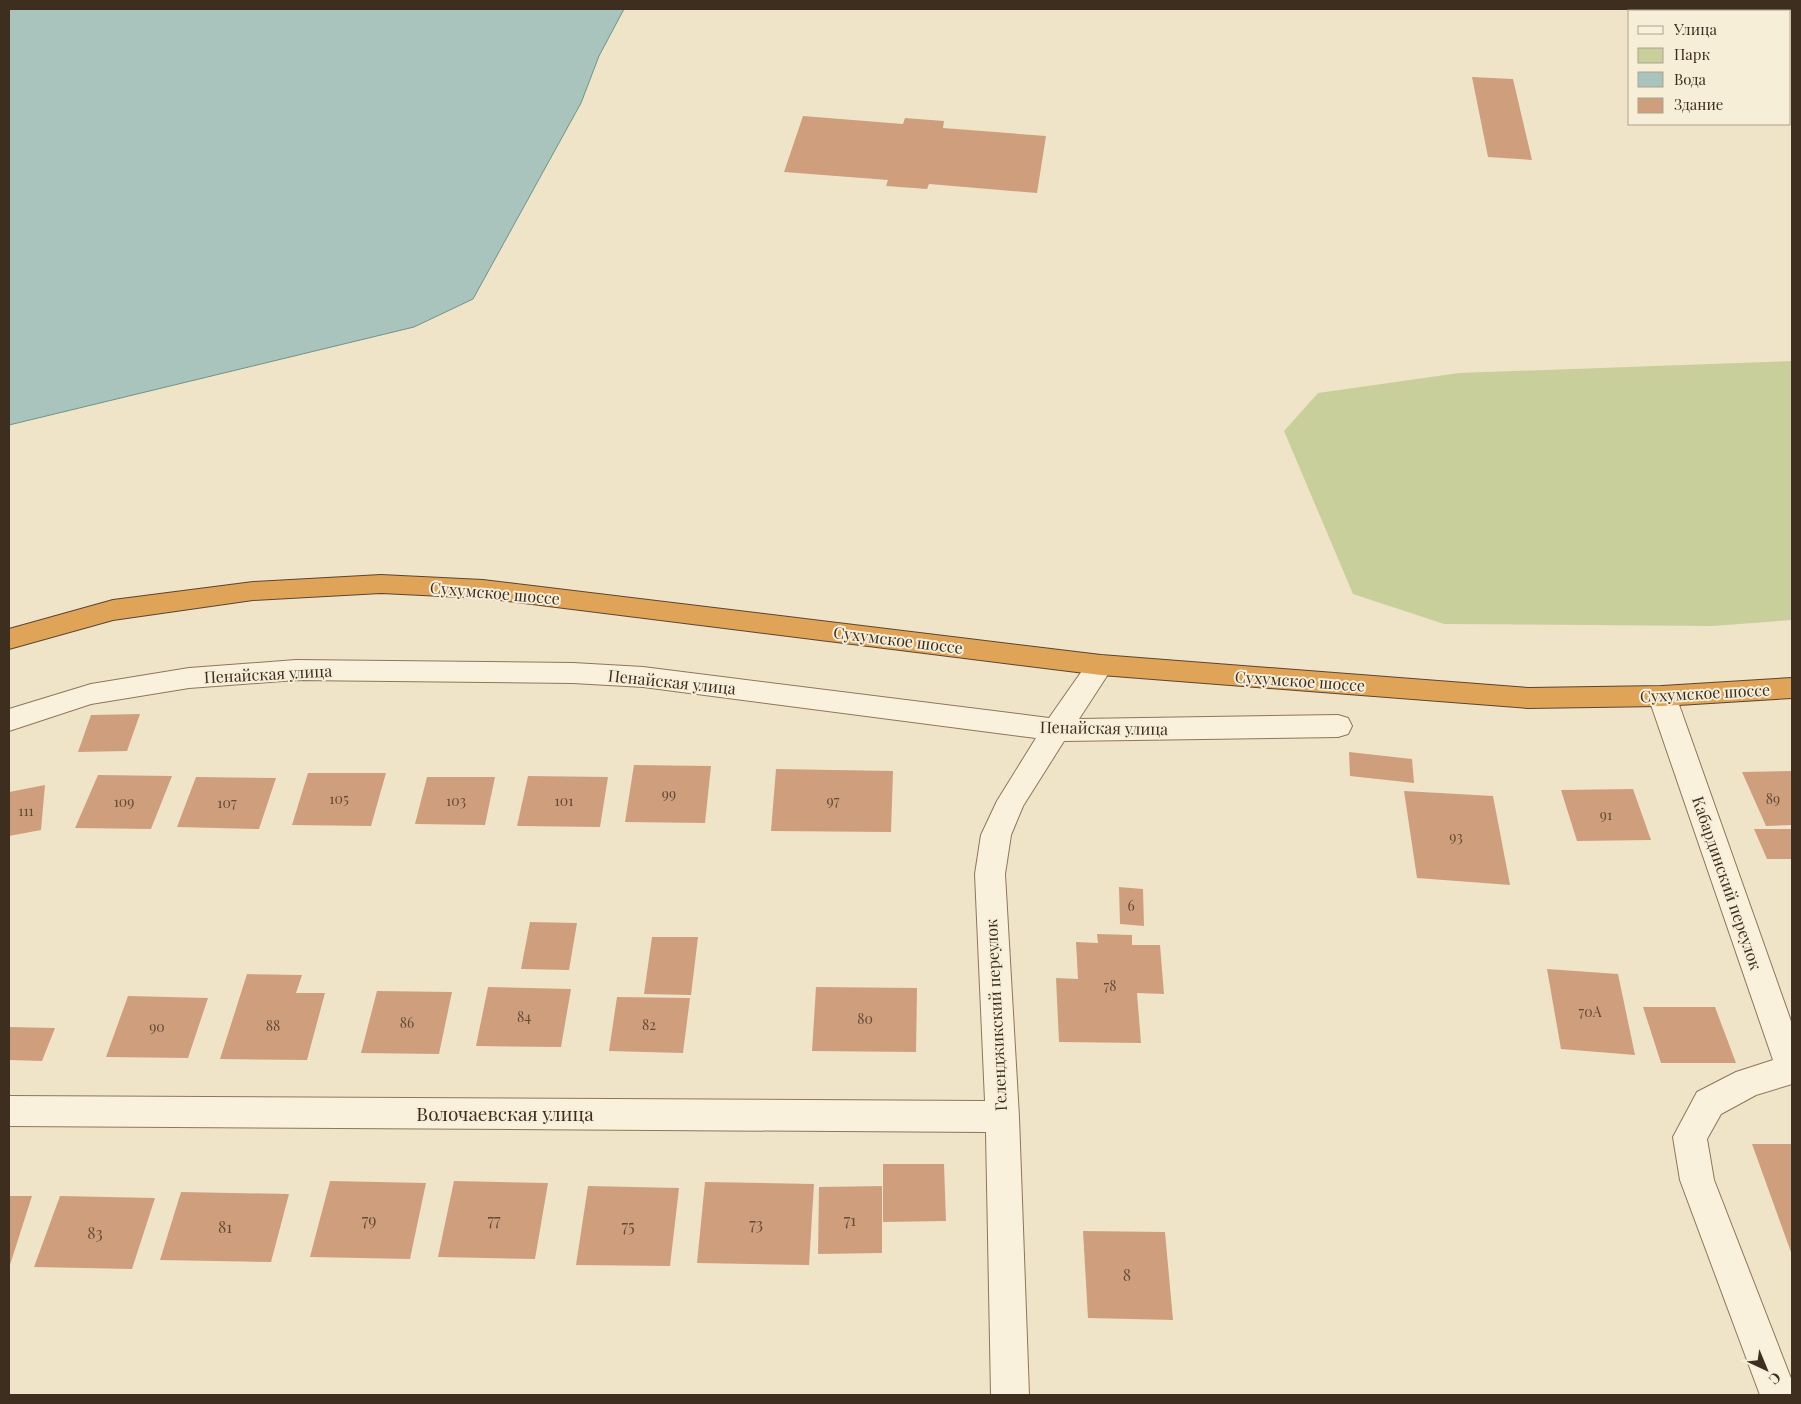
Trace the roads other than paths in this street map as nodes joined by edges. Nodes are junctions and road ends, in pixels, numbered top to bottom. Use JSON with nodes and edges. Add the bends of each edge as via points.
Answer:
{"nodes":[{"id":1,"x":9,"y":639,"type":"edge"},
{"id":2,"x":1101,"y":665,"type":"junction"},
{"id":3,"x":1792,"y":688,"type":"edge"},
{"id":4,"x":1662,"y":696,"type":"junction"},
{"id":5,"x":9,"y":720,"type":"edge"},
{"id":6,"x":1338,"y":726,"type":"dead end"},
{"id":7,"x":1056,"y":730,"type":"junction"},
{"id":8,"x":1792,"y":1069,"type":"edge"},
{"id":9,"x":9,"y":1111,"type":"edge"},
{"id":10,"x":1002,"y":1117,"type":"junction"},
{"id":11,"x":1010,"y":1395,"type":"edge"},
{"id":12,"x":1780,"y":1395,"type":"edge"}],
"edges":[{"from":1,"to":2,"type":"highway","name":"Сухумское шоссе","via":[[114,610],[253,591],[381,584],[483,589]]},
{"from":2,"to":4,"type":"highway","name":"Сухумское шоссе","via":[[1528,698]]},
{"from":2,"to":7,"type":"street","name":"Геленджикский переулок"},
{"from":3,"to":4,"type":"highway","name":"Сухумское шоссе"},
{"from":4,"to":8,"type":"street","name":"Кабардинский переулок"},
{"from":5,"to":7,"type":"street","name":"Пенайская улица","via":[[91,694],[189,678],[296,670],[573,673],[643,677]]},
{"from":6,"to":7,"type":"street","name":"Пенайская улица"},
{"from":7,"to":10,"type":"street","name":"Геленджикский переулок","via":[[1011,801],[996,835],[990,874]]},
{"from":8,"to":12,"type":"street","name":"Кабардинский переулок","via":[[1748,1083],[1709,1103],[1690,1137],[1697,1180]]},
{"from":9,"to":10,"type":"street","name":"Волочаевская улица"},
{"from":10,"to":11,"type":"street","name":"Геленджикский переулок"}]}
